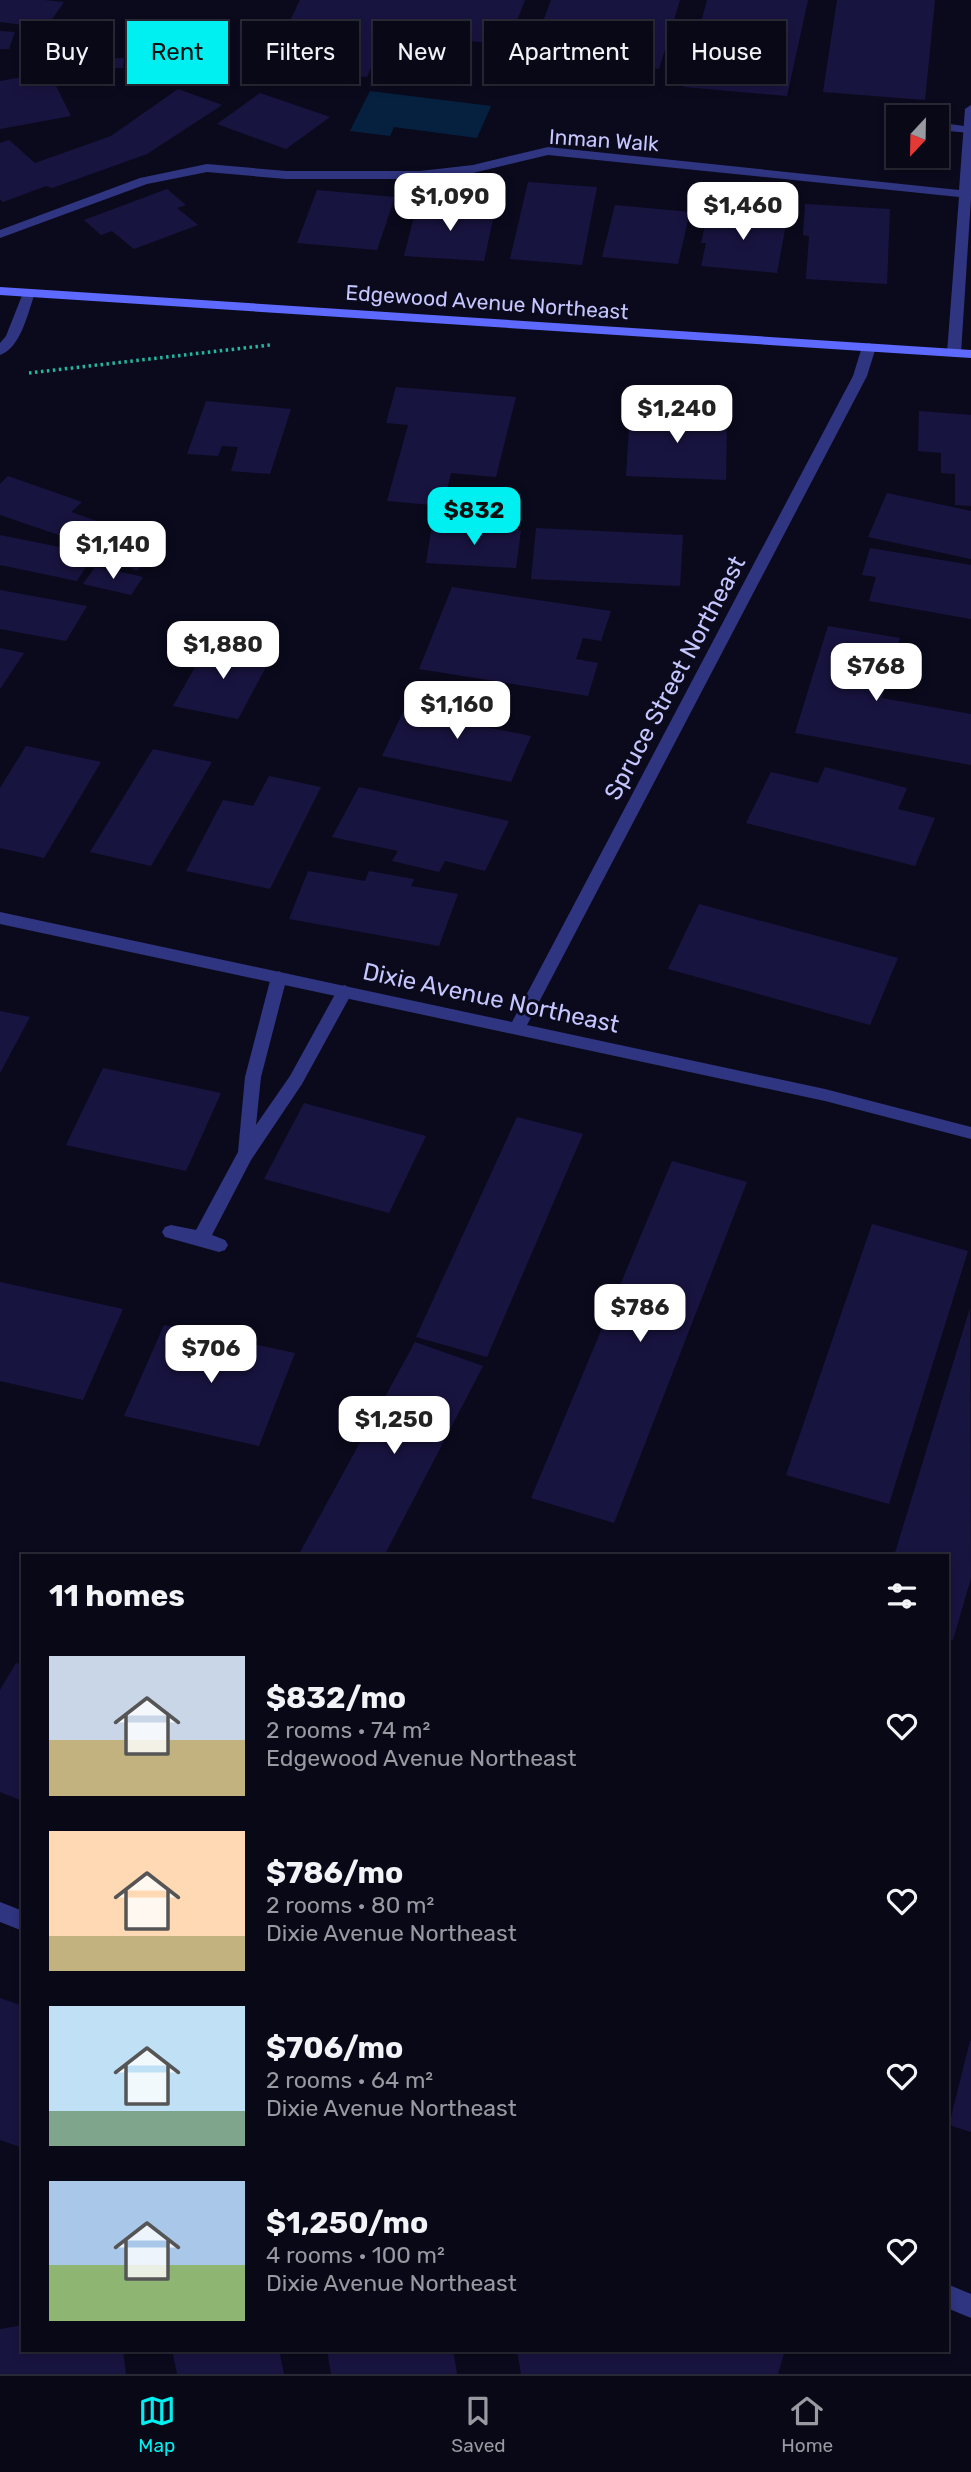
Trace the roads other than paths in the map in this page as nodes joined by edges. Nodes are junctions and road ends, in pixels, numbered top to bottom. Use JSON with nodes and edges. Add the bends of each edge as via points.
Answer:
{"nodes":[{"id":1,"x":971,"y":109,"type":"edge"},
{"id":2,"x":949,"y":128,"type":"edge"},
{"id":3,"x":970,"y":130,"type":"edge"},
{"id":4,"x":964,"y":194,"type":"junction"},
{"id":5,"x":0,"y":234,"type":"edge"},
{"id":6,"x":0,"y":291,"type":"edge"},
{"id":7,"x":29,"y":293,"type":"junction"},
{"id":8,"x":869,"y":347,"type":"junction"},
{"id":9,"x":0,"y":351,"type":"edge"},
{"id":10,"x":954,"y":353,"type":"junction"},
{"id":11,"x":971,"y":354,"type":"edge"},
{"id":12,"x":0,"y":918,"type":"edge"},
{"id":13,"x":279,"y":977,"type":"junction"},
{"id":14,"x":345,"y":991,"type":"junction"},
{"id":15,"x":517,"y":1028,"type":"junction"},
{"id":16,"x":971,"y":1133,"type":"edge"},
{"id":17,"x":244,"y":1156,"type":"junction"},
{"id":18,"x":171,"y":1232,"type":"dead end"},
{"id":19,"x":201,"y":1238,"type":"junction"},
{"id":20,"x":219,"y":1245,"type":"dead end"},
{"id":21,"x":0,"y":1912,"type":"edge"},
{"id":22,"x":21,"y":1921,"type":"edge"},
{"id":23,"x":949,"y":2298,"type":"edge"},
{"id":24,"x":971,"y":2306,"type":"edge"}],
"edges":[{"from":1,"to":3,"type":"street"},
{"from":2,"to":3,"type":"street"},
{"from":3,"to":4,"type":"street"},
{"from":4,"to":5,"type":"street","name":"Inman Walk","via":[[548,151],[473,169],[420,175],[286,175],[207,168],[144,181]]},
{"from":4,"to":10,"type":"street"},
{"from":6,"to":7,"type":"main road","name":"Edgewood Avenue Northeast"},
{"from":7,"to":8,"type":"main road","name":"Edgewood Avenue Northeast"},
{"from":7,"to":9,"type":"street","via":[[12,338]]},
{"from":8,"to":10,"type":"main road","name":"Edgewood Avenue Northeast"},
{"from":8,"to":15,"type":"street","name":"Spruce Street Northeast","via":[[860,376]]},
{"from":10,"to":11,"type":"main road","name":"Edgewood Avenue Northeast"},
{"from":12,"to":13,"type":"street","name":"Dixie Avenue Northeast"},
{"from":13,"to":14,"type":"street","name":"Dixie Avenue Northeast"},
{"from":13,"to":17,"type":"street","via":[[253,1077]]},
{"from":14,"to":15,"type":"street","name":"Dixie Avenue Northeast"},
{"from":14,"to":17,"type":"street","via":[[296,1080]]},
{"from":15,"to":16,"type":"street","name":"Dixie Avenue Northeast","via":[[825,1095]]},
{"from":17,"to":19,"type":"street"},
{"from":18,"to":19,"type":"street"},
{"from":19,"to":20,"type":"street"},
{"from":21,"to":22,"type":"street"},
{"from":23,"to":24,"type":"street"}]}
